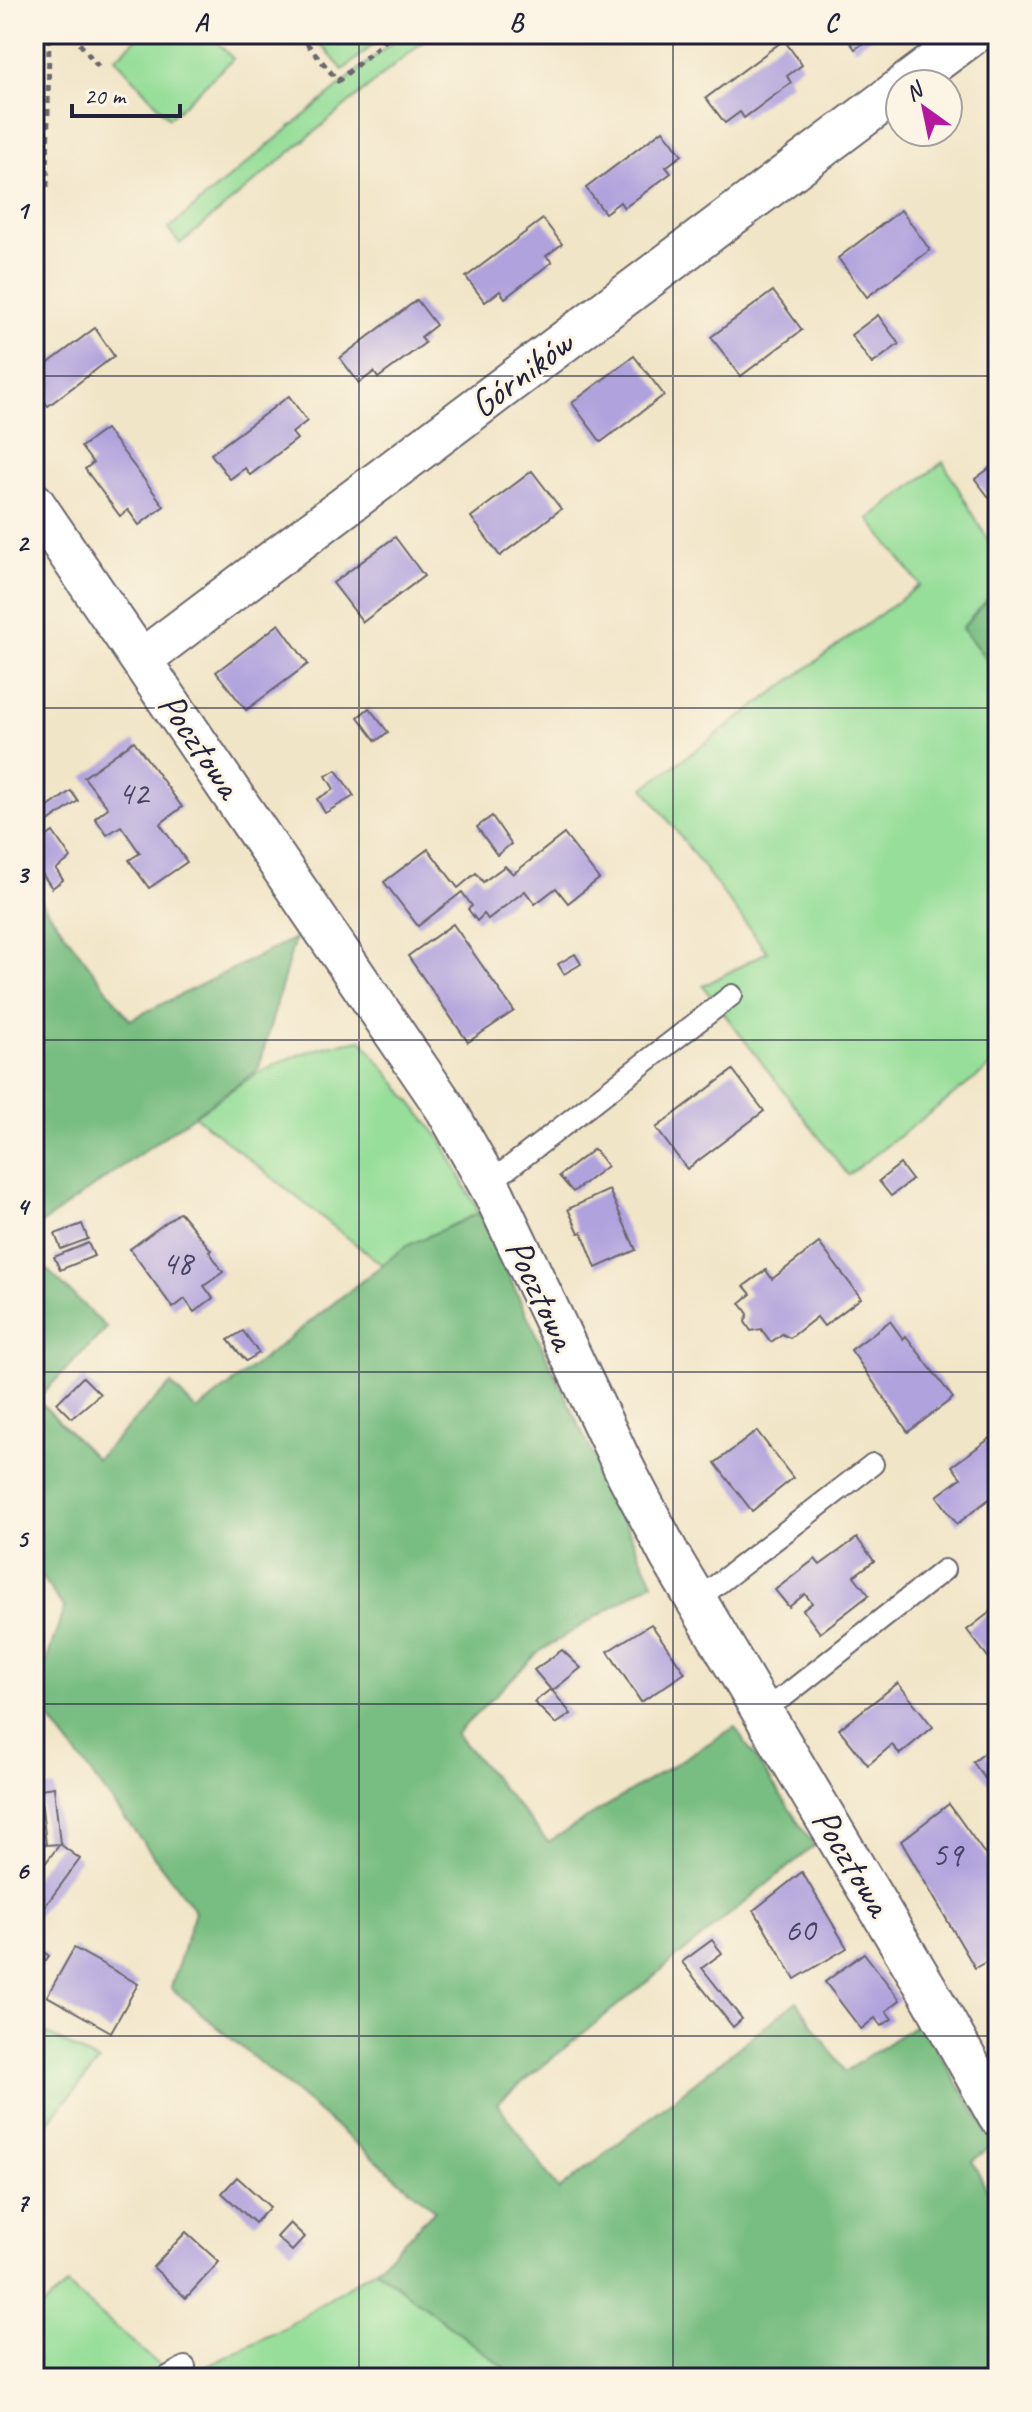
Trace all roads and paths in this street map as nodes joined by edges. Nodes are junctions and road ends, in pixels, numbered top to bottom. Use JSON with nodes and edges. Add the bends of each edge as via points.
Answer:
{"nodes":[{"id":1,"x":49,"y":34,"type":"edge"},
{"id":2,"x":72,"y":34,"type":"edge"},
{"id":3,"x":299,"y":34,"type":"edge"},
{"id":4,"x":393,"y":34,"type":"edge"},
{"id":5,"x":973,"y":34,"type":"edge"},
{"id":6,"x":927,"y":68,"type":"edge"},
{"id":7,"x":102,"y":71,"type":"dead end"},
{"id":8,"x":884,"y":101,"type":"edge"},
{"id":9,"x":34,"y":171,"type":"edge"},
{"id":10,"x":47,"y":187,"type":"junction"},
{"id":11,"x":34,"y":197,"type":"edge"},
{"id":12,"x":34,"y":503,"type":"edge"},
{"id":13,"x":142,"y":659,"type":"junction"},
{"id":14,"x":732,"y":995,"type":"dead end"},
{"id":15,"x":488,"y":1184,"type":"junction"},
{"id":16,"x":873,"y":1464,"type":"dead end"},
{"id":17,"x":944,"y":1570,"type":"dead end"},
{"id":18,"x":697,"y":1600,"type":"junction"},
{"id":19,"x":762,"y":1709,"type":"junction"},
{"id":20,"x":998,"y":2116,"type":"edge"},
{"id":21,"x":185,"y":2367,"type":"dead end"},
{"id":22,"x":166,"y":2378,"type":"edge"}],
"edges":[{"from":1,"to":10,"type":"path"},
{"from":2,"to":7,"type":"path"},
{"from":3,"to":4,"type":"path","via":[[338,81]]},
{"from":5,"to":6,"type":"street"},
{"from":8,"to":13,"type":"street","name":"Górników"},
{"from":9,"to":10,"type":"path"},
{"from":10,"to":11,"type":"path"},
{"from":12,"to":13,"type":"street","name":"Pocztowa"},
{"from":13,"to":15,"type":"street","name":"Pocztowa","via":[[446,1109]]},
{"from":14,"to":15,"type":"lane"},
{"from":15,"to":18,"type":"street","name":"Pocztowa","via":[[625,1470]]},
{"from":16,"to":18,"type":"lane"},
{"from":17,"to":19,"type":"lane"},
{"from":18,"to":19,"type":"street","name":"Pocztowa"},
{"from":19,"to":20,"type":"street","name":"Pocztowa"},
{"from":21,"to":22,"type":"lane"}]}
